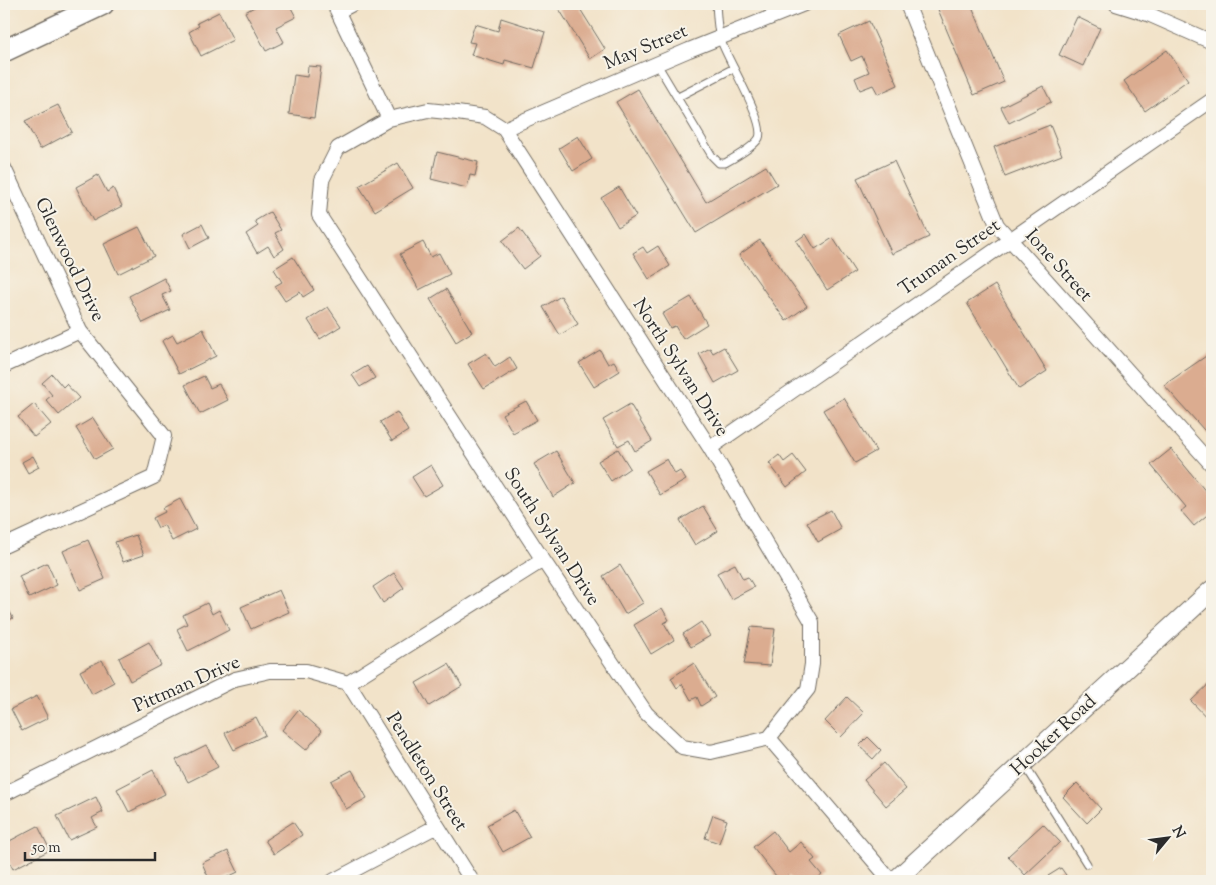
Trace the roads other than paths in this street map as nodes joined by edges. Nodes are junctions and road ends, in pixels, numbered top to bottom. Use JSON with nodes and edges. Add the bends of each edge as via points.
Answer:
{"nodes":[{"id":1,"x":103,"y":4,"type":"edge"},
{"id":2,"x":360,"y":4,"type":"edge"},
{"id":3,"x":716,"y":4,"type":"edge"},
{"id":4,"x":804,"y":4,"type":"edge"},
{"id":5,"x":908,"y":4,"type":"edge"},
{"id":6,"x":1116,"y":4,"type":"edge"},
{"id":7,"x":1134,"y":6,"type":"edge"},
{"id":8,"x":337,"y":9,"type":"edge"},
{"id":9,"x":720,"y":39,"type":"junction"},
{"id":10,"x":1212,"y":42,"type":"edge"},
{"id":11,"x":4,"y":51,"type":"edge"},
{"id":12,"x":657,"y":64,"type":"junction"},
{"id":13,"x":734,"y":68,"type":"junction"},
{"id":14,"x":678,"y":98,"type":"junction"},
{"id":15,"x":1212,"y":100,"type":"edge"},
{"id":16,"x":390,"y":119,"type":"junction"},
{"id":17,"x":504,"y":129,"type":"junction"},
{"id":18,"x":4,"y":168,"type":"edge"},
{"id":19,"x":1009,"y":240,"type":"junction"},
{"id":20,"x":80,"y":331,"type":"junction"},
{"id":21,"x":4,"y":366,"type":"edge"},
{"id":22,"x":710,"y":448,"type":"junction"},
{"id":23,"x":1212,"y":465,"type":"edge"},
{"id":24,"x":4,"y":546,"type":"edge"},
{"id":25,"x":543,"y":560,"type":"junction"},
{"id":26,"x":1212,"y":590,"type":"edge"},
{"id":27,"x":348,"y":683,"type":"junction"},
{"id":28,"x":769,"y":738,"type":"junction"},
{"id":29,"x":1023,"y":764,"type":"junction"},
{"id":30,"x":4,"y":794,"type":"edge"},
{"id":31,"x":437,"y":826,"type":"junction"},
{"id":32,"x":1087,"y":864,"type":"dead end"},
{"id":33,"x":333,"y":881,"type":"edge"},
{"id":34,"x":472,"y":881,"type":"edge"},
{"id":35,"x":891,"y":881,"type":"edge"},
{"id":36,"x":895,"y":881,"type":"edge"}],
"edges":[{"from":1,"to":11,"type":"main road"},
{"from":2,"to":8,"type":"lane"},
{"from":3,"to":9,"type":"lane"},
{"from":4,"to":9,"type":"street","name":"May Street"},
{"from":5,"to":19,"type":"street","name":"Ione Street","via":[[997,225]]},
{"from":6,"to":7,"type":"street"},
{"from":7,"to":10,"type":"street"},
{"from":8,"to":16,"type":"street"},
{"from":9,"to":12,"type":"street","name":"May Street"},
{"from":9,"to":13,"type":"lane"},
{"from":12,"to":14,"type":"lane"},
{"from":12,"to":17,"type":"street","name":"May Street"},
{"from":13,"to":14,"type":"lane"},
{"from":13,"to":14,"type":"lane","via":[[760,130],[755,143],[725,163],[719,163],[712,156]]},
{"from":15,"to":19,"type":"street","name":"Truman Street"},
{"from":16,"to":17,"type":"street","name":"North Sylvan Drive","via":[[428,110],[486,118]]},
{"from":16,"to":25,"type":"street","name":"South Sylvan Drive","via":[[338,148],[322,180],[319,215]]},
{"from":17,"to":22,"type":"street","name":"North Sylvan Drive"},
{"from":18,"to":20,"type":"street","name":"Glenwood Drive"},
{"from":19,"to":22,"type":"street","name":"Truman Street"},
{"from":19,"to":23,"type":"street","name":"Ione Street"},
{"from":20,"to":21,"type":"street"},
{"from":20,"to":24,"type":"street","name":"Glenwood Drive","via":[[164,436],[154,477]]},
{"from":22,"to":28,"type":"street","name":"North Sylvan Drive","via":[[812,622],[812,664],[808,689]]},
{"from":25,"to":27,"type":"street"},
{"from":25,"to":28,"type":"street","name":"South Sylvan Drive","via":[[646,713],[682,747],[711,752]]},
{"from":26,"to":29,"type":"main road","name":"Hooker Road"},
{"from":27,"to":30,"type":"street","name":"Pittman Drive","via":[[306,672],[270,671],[235,679]]},
{"from":27,"to":31,"type":"street","name":"Pendleton Street"},
{"from":28,"to":35,"type":"street"},
{"from":29,"to":32,"type":"lane"},
{"from":29,"to":36,"type":"main road","name":"Hooker Road"},
{"from":31,"to":33,"type":"street"},
{"from":31,"to":34,"type":"street","name":"Pendleton Street"}]}
